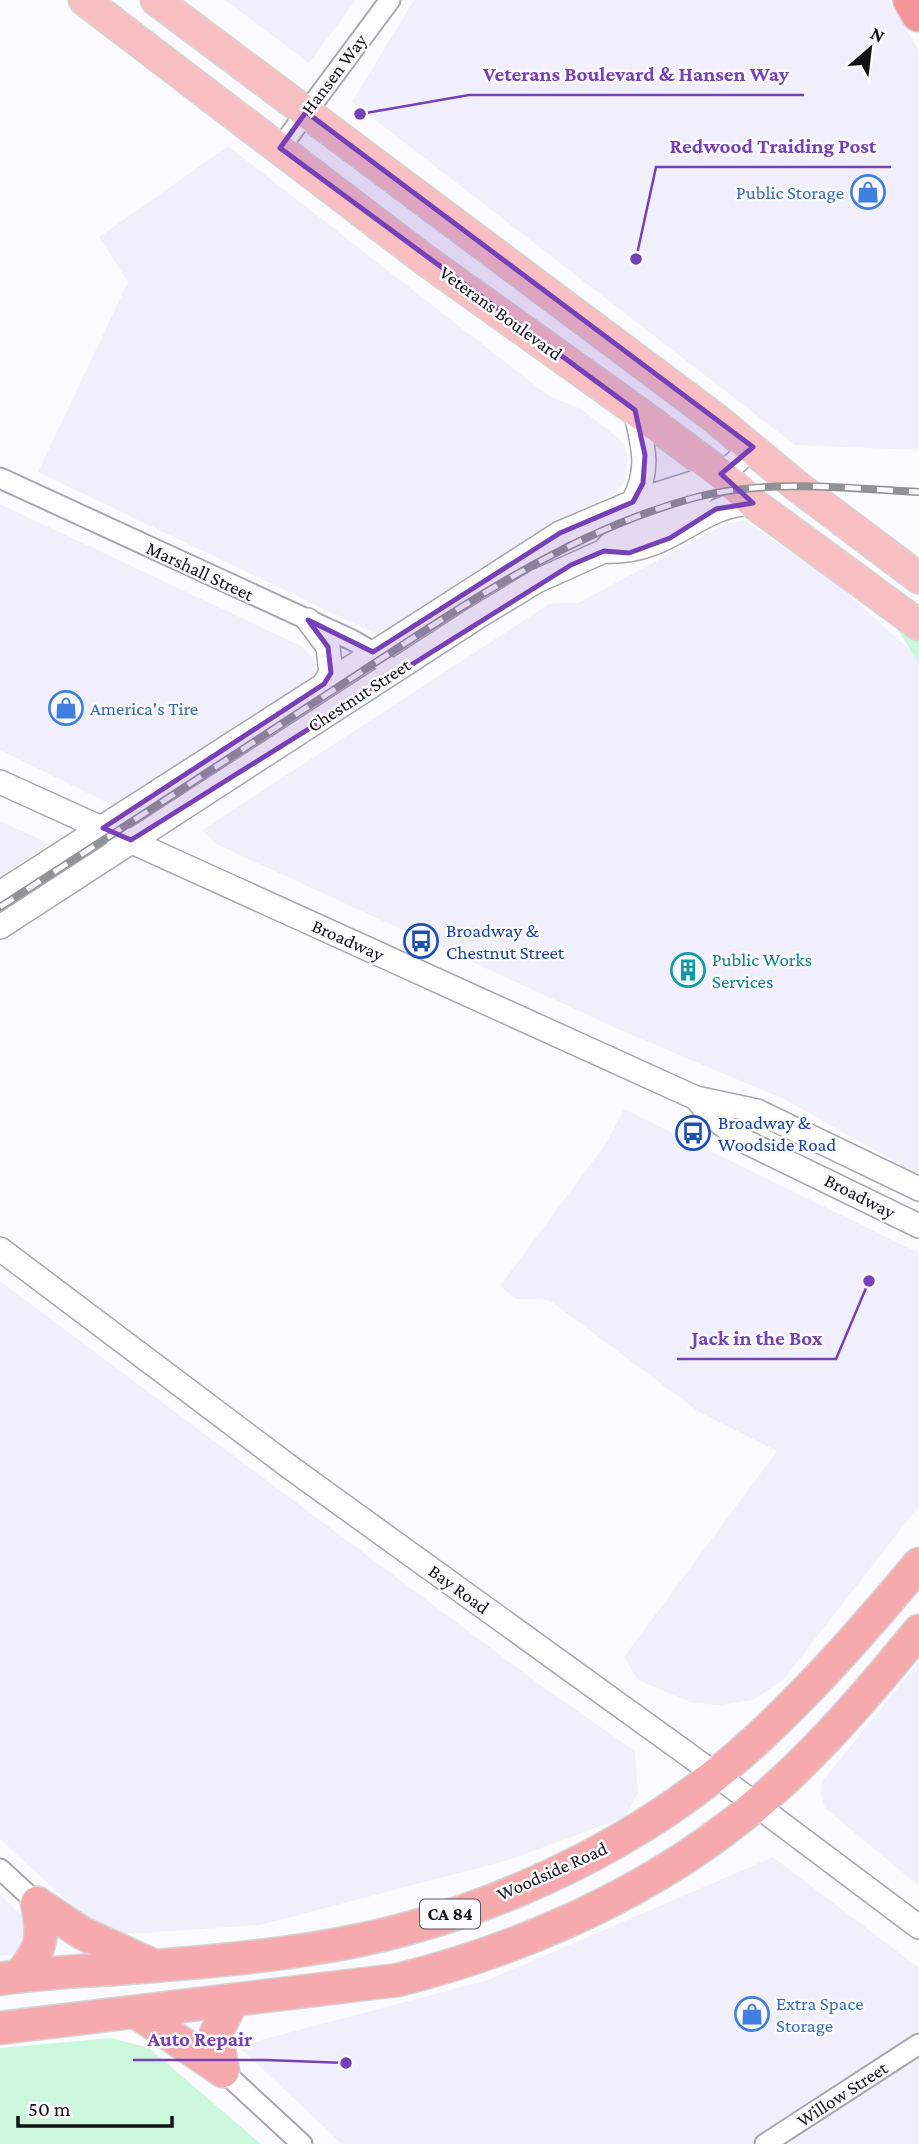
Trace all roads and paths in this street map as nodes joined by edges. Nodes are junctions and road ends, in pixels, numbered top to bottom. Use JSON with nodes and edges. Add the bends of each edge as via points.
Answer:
{"nodes":[{"id":1,"x":84,"y":0,"type":"edge"},
{"id":2,"x":156,"y":0,"type":"edge"},
{"id":3,"x":390,"y":0,"type":"edge"},
{"id":4,"x":911,"y":0,"type":"edge"},
{"id":5,"x":919,"y":14,"type":"edge"},
{"id":6,"x":306,"y":112,"type":"junction"},
{"id":7,"x":279,"y":148,"type":"junction"},
{"id":8,"x":635,"y":410,"type":"junction"},
{"id":9,"x":753,"y":447,"type":"junction"},
{"id":10,"x":721,"y":474,"type":"junction"},
{"id":11,"x":0,"y":478,"type":"edge"},
{"id":12,"x":633,"y":502,"type":"junction"},
{"id":13,"x":753,"y":503,"type":"junction"},
{"id":14,"x":604,"y":551,"type":"junction"},
{"id":15,"x":919,"y":578,"type":"edge"},
{"id":16,"x":308,"y":620,"type":"junction"},
{"id":17,"x":919,"y":625,"type":"edge"},
{"id":18,"x":373,"y":652,"type":"junction"},
{"id":19,"x":394,"y":672,"type":"junction"},
{"id":20,"x":324,"y":684,"type":"junction"},
{"id":21,"x":0,"y":782,"type":"edge"},
{"id":22,"x":103,"y":828,"type":"junction"},
{"id":23,"x":131,"y":840,"type":"junction"},
{"id":24,"x":0,"y":893,"type":"edge"},
{"id":25,"x":0,"y":927,"type":"edge"},
{"id":26,"x":696,"y":1098,"type":"junction"},
{"id":27,"x":919,"y":1189,"type":"edge"},
{"id":28,"x":919,"y":1226,"type":"edge"},
{"id":29,"x":0,"y":1249,"type":"edge"},
{"id":30,"x":919,"y":1564,"type":"edge"},
{"id":31,"x":919,"y":1631,"type":"edge"},
{"id":32,"x":715,"y":1774,"type":"junction"},
{"id":33,"x":756,"y":1805,"type":"junction"},
{"id":34,"x":0,"y":1869,"type":"edge"},
{"id":35,"x":37,"y":1903,"type":"junction"},
{"id":36,"x":919,"y":1927,"type":"edge"},
{"id":37,"x":154,"y":1966,"type":"junction"},
{"id":38,"x":10,"y":1977,"type":"edge"},
{"id":39,"x":232,"y":2002,"type":"junction"},
{"id":40,"x":136,"y":2012,"type":"junction"},
{"id":41,"x":0,"y":2028,"type":"edge"},
{"id":42,"x":919,"y":2044,"type":"edge"},
{"id":43,"x":223,"y":2071,"type":"junction"},
{"id":44,"x":302,"y":2144,"type":"edge"},
{"id":45,"x":765,"y":2144,"type":"edge"}],
"edges":[{"from":1,"to":7,"type":"main road","name":"Veterans Boulevard"},
{"from":2,"to":6,"type":"main road"},
{"from":3,"to":6,"type":"street","name":"Hansen Way"},
{"from":4,"to":5,"type":"highway"},
{"from":6,"to":7,"type":"street","name":"Hansen Way"},
{"from":6,"to":9,"type":"main road"},
{"from":7,"to":8,"type":"main road","name":"Veterans Boulevard","via":[[425,260]]},
{"from":8,"to":10,"type":"main road","name":"Veterans Boulevard"},
{"from":8,"to":12,"type":"street","via":[[645,471]]},
{"from":9,"to":10,"type":"street","name":"Chestnut Street"},
{"from":9,"to":15,"type":"main road","via":[[798,487]]},
{"from":10,"to":12,"type":"street","name":"Chestnut Street"},
{"from":10,"to":13,"type":"main road","name":"Veterans Boulevard"},
{"from":10,"to":14,"type":"street","name":"Chestnut Street","via":[[669,516],[620,534]]},
{"from":11,"to":16,"type":"street","name":"Marshall Street"},
{"from":12,"to":18,"type":"street","name":"Chestnut Street","via":[[560,533]]},
{"from":13,"to":14,"type":"street","via":[[716,509],[670,538],[629,553]]},
{"from":13,"to":17,"type":"main road","name":"Veterans Boulevard"},
{"from":14,"to":19,"type":"street","name":"Chestnut Street","via":[[537,581]]},
{"from":16,"to":18,"type":"street","name":"Marshall Street"},
{"from":16,"to":20,"type":"street","via":[[328,647],[331,673]]},
{"from":18,"to":19,"type":"street","name":"Marshall Street"},
{"from":18,"to":20,"type":"street","name":"Chestnut Street"},
{"from":19,"to":23,"type":"street","name":"Chestnut Street"},
{"from":20,"to":22,"type":"street","name":"Chestnut Street"},
{"from":21,"to":22,"type":"street","name":"Broadway"},
{"from":22,"to":23,"type":"street","name":"Broadway"},
{"from":22,"to":24,"type":"street","name":"Chestnut Street"},
{"from":23,"to":25,"type":"street","name":"Chestnut Street"},
{"from":23,"to":26,"type":"street","name":"Broadway"},
{"from":26,"to":27,"type":"street","name":"Broadway","via":[[757,1111]]},
{"from":26,"to":28,"type":"street","name":"Broadway","via":[[743,1140]]},
{"from":29,"to":32,"type":"street","name":"Bay Road","via":[[291,1468]]},
{"from":30,"to":32,"type":"highway","name":"Woodside Road","number":"CA 84","via":[[813,1685]]},
{"from":31,"to":33,"type":"highway","number":"CA 84","via":[[873,1688]]},
{"from":32,"to":33,"type":"street","name":"Bay Road"},
{"from":32,"to":37,"type":"highway","name":"Woodside Road","number":"CA 84","via":[[610,1845],[550,1876],[463,1909],[379,1936],[311,1949]]},
{"from":33,"to":36,"type":"street","name":"Bay Road"},
{"from":33,"to":39,"type":"highway","number":"CA 84","via":[[630,1889],[462,1964],[398,1980]]},
{"from":34,"to":35,"type":"street"},
{"from":35,"to":37,"type":"highway","via":[[82,1933]]},
{"from":35,"to":38,"type":"highway","via":[[43,1936],[34,1958]]},
{"from":37,"to":38,"type":"highway","name":"Woodside Road","number":"CA 84"},
{"from":39,"to":40,"type":"highway","number":"CA 84"},
{"from":39,"to":43,"type":"highway","via":[[216,2033]]},
{"from":40,"to":41,"type":"highway","number":"CA 84"},
{"from":40,"to":43,"type":"highway"},
{"from":42,"to":45,"type":"street","name":"Willow Street"},
{"from":43,"to":44,"type":"street"}]}
